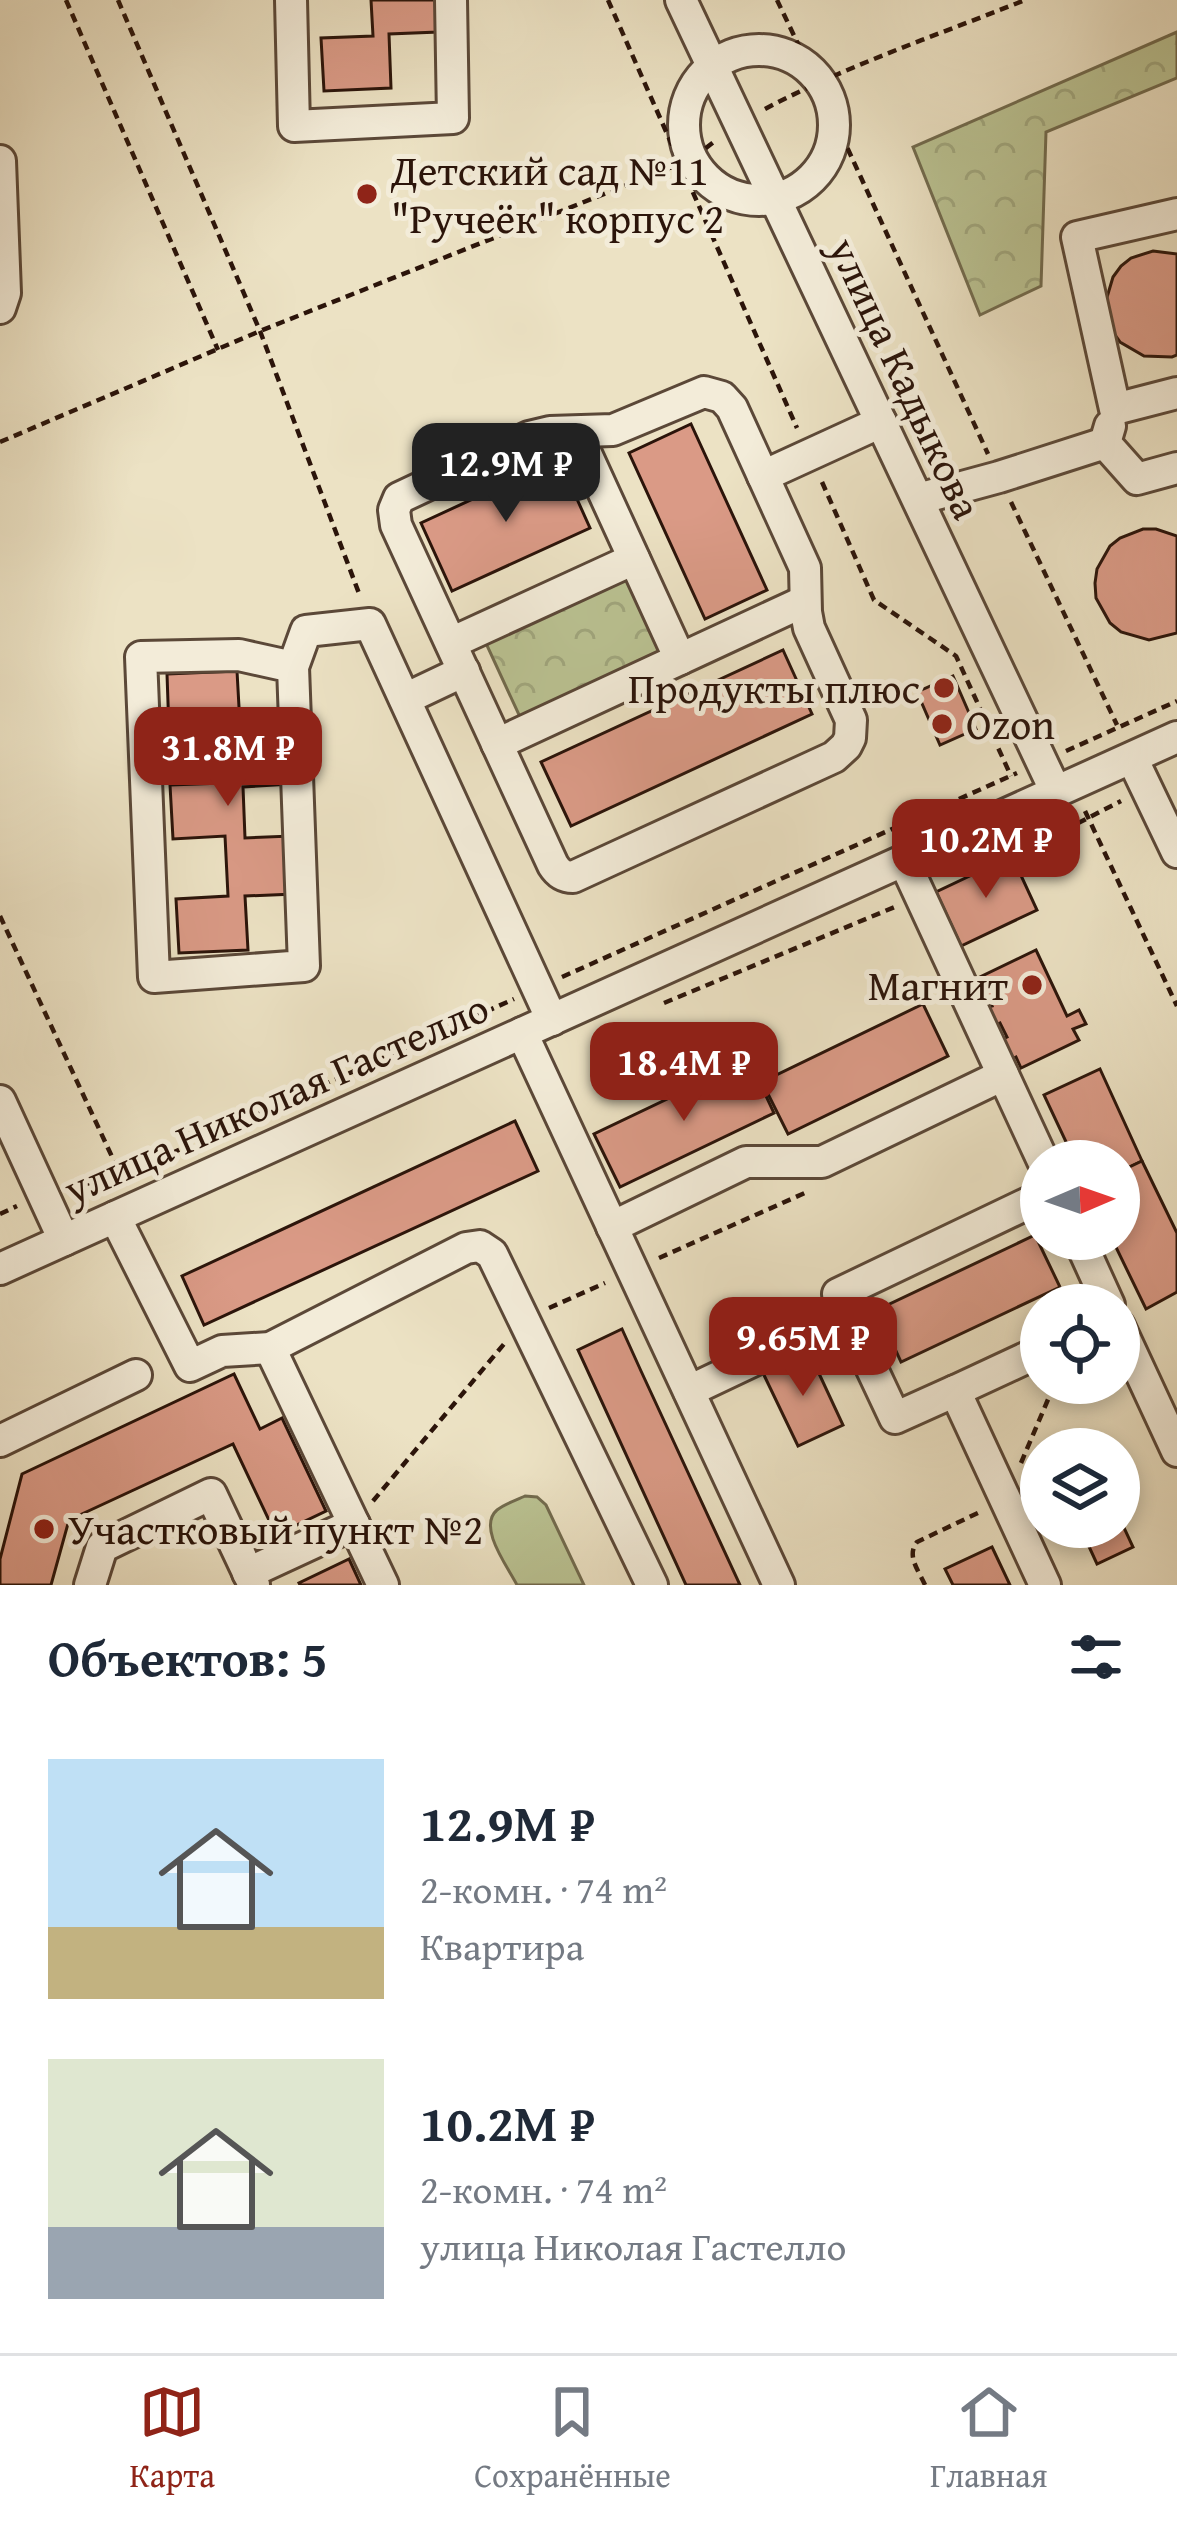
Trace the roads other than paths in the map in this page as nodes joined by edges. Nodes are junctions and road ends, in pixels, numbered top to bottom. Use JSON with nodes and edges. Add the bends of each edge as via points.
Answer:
{"nodes":[{"id":1,"x":291,"y":0,"type":"edge"},
{"id":2,"x":451,"y":0,"type":"edge"},
{"id":3,"x":681,"y":0,"type":"edge"},
{"id":4,"x":712,"y":66,"type":"junction"},
{"id":5,"x":0,"y":161,"type":"edge"},
{"id":6,"x":775,"y":199,"type":"junction"},
{"id":7,"x":1177,"y":214,"type":"edge"},
{"id":8,"x":0,"y":308,"type":"edge"},
{"id":9,"x":1177,"y":393,"type":"edge"},
{"id":10,"x":1115,"y":409,"type":"junction"},
{"id":11,"x":881,"y":422,"type":"junction"},
{"id":12,"x":576,"y":432,"type":"junction"},
{"id":13,"x":1106,"y":442,"type":"junction"},
{"id":14,"x":1177,"y":468,"type":"edge"},
{"id":15,"x":763,"y":476,"type":"junction"},
{"id":16,"x":917,"y":499,"type":"junction"},
{"id":17,"x":634,"y":559,"type":"junction"},
{"id":18,"x":805,"y":601,"type":"junction"},
{"id":19,"x":458,"y":657,"type":"junction"},
{"id":20,"x":680,"y":659,"type":"junction"},
{"id":21,"x":293,"y":667,"type":"junction"},
{"id":22,"x":405,"y":699,"type":"junction"},
{"id":23,"x":1177,"y":737,"type":"edge"},
{"id":24,"x":497,"y":744,"type":"junction"},
{"id":25,"x":1132,"y":758,"type":"junction"},
{"id":26,"x":1068,"y":794,"type":"junction"},
{"id":27,"x":1177,"y":852,"type":"edge"},
{"id":28,"x":904,"y":861,"type":"junction"},
{"id":29,"x":552,"y":1020,"type":"junction"},
{"id":30,"x":522,"y":1034,"type":"junction"},
{"id":31,"x":1003,"y":1075,"type":"junction"},
{"id":32,"x":0,"y":1101,"type":"edge"},
{"id":33,"x":1032,"y":1140,"type":"edge"},
{"id":34,"x":10,"y":1150,"type":"edge"},
{"id":35,"x":1020,"y":1207,"type":"edge"},
{"id":36,"x":115,"y":1217,"type":"junction"},
{"id":37,"x":612,"y":1227,"type":"junction"},
{"id":38,"x":64,"y":1240,"type":"junction"},
{"id":39,"x":0,"y":1269,"type":"edge"},
{"id":40,"x":847,"y":1316,"type":"junction"},
{"id":41,"x":270,"y":1348,"type":"junction"},
{"id":42,"x":1020,"y":1361,"type":"edge"},
{"id":43,"x":1140,"y":1371,"type":"edge"},
{"id":44,"x":136,"y":1375,"type":"dead end"},
{"id":45,"x":955,"y":1390,"type":"junction"},
{"id":46,"x":689,"y":1391,"type":"junction"},
{"id":47,"x":0,"y":1441,"type":"edge"},
{"id":48,"x":1177,"y":1451,"type":"edge"},
{"id":49,"x":354,"y":1524,"type":"junction"},
{"id":50,"x":251,"y":1579,"type":"edge"},
{"id":51,"x":90,"y":1585,"type":"edge"},
{"id":52,"x":383,"y":1585,"type":"edge"},
{"id":53,"x":652,"y":1585,"type":"edge"},
{"id":54,"x":779,"y":1585,"type":"edge"},
{"id":55,"x":1045,"y":1585,"type":"edge"}],
"edges":[{"from":1,"to":2,"type":"street","via":[[293,126],[453,118]]},
{"from":3,"to":4,"type":"street","name":"улица Кадыкова"},
{"from":4,"to":6,"type":"street","name":"улица Кадыкова"},
{"from":4,"to":6,"type":"street","via":[[686,109],[685,161],[727,194]]},
{"from":4,"to":6,"type":"street","via":[[762,50],[788,56],[815,75],[830,100],[832,147],[819,171]]},
{"from":5,"to":8,"type":"street"},
{"from":6,"to":11,"type":"street","name":"улица Кадыкова"},
{"from":7,"to":10,"type":"street","via":[[1077,237]]},
{"from":9,"to":10,"type":"street"},
{"from":10,"to":13,"type":"street"},
{"from":11,"to":15,"type":"street"},
{"from":11,"to":16,"type":"street","name":"улица Кадыкова"},
{"from":12,"to":15,"type":"street","via":[[614,430],[713,393],[732,407]]},
{"from":12,"to":17,"type":"street"},
{"from":12,"to":19,"type":"street","via":[[529,437],[399,498],[396,525]]},
{"from":13,"to":14,"type":"street","via":[[1137,479]]},
{"from":13,"to":16,"type":"street"},
{"from":15,"to":18,"type":"street","via":[[806,568]]},
{"from":16,"to":26,"type":"street","name":"улица Кадыкова","via":[[1042,762]]},
{"from":17,"to":19,"type":"street"},
{"from":17,"to":20,"type":"street"},
{"from":18,"to":20,"type":"street"},
{"from":18,"to":24,"type":"street","via":[[809,628],[851,720],[835,757],[573,878],[553,865]]},
{"from":19,"to":22,"type":"street"},
{"from":19,"to":24,"type":"street"},
{"from":20,"to":24,"type":"street"},
{"from":21,"to":21,"type":"street","via":[[304,966],[154,977],[141,657],[239,655]]},
{"from":21,"to":22,"type":"street","via":[[306,631],[370,624]]},
{"from":22,"to":29,"type":"street"},
{"from":23,"to":25,"type":"street","name":"улица Николая Гастелло"},
{"from":25,"to":26,"type":"street","name":"улица Николая Гастелло"},
{"from":25,"to":27,"type":"street"},
{"from":26,"to":28,"type":"street","name":"улица Николая Гастелло"},
{"from":28,"to":29,"type":"street","name":"улица Николая Гастелло"},
{"from":28,"to":31,"type":"street"},
{"from":29,"to":30,"type":"street","name":"улица Николая Гастелло"},
{"from":30,"to":36,"type":"street","name":"улица Николая Гастелло"},
{"from":30,"to":37,"type":"street"},
{"from":31,"to":33,"type":"street"},
{"from":31,"to":37,"type":"street","via":[[822,1162],[746,1162]]},
{"from":32,"to":34,"type":"street"},
{"from":34,"to":38,"type":"street"},
{"from":35,"to":40,"type":"street","via":[[838,1294]]},
{"from":36,"to":38,"type":"street","name":"улица Николая Гастелло"},
{"from":36,"to":41,"type":"street","via":[[190,1366],[222,1351]]},
{"from":37,"to":46,"type":"street"},
{"from":38,"to":39,"type":"street","name":"улица Николая Гастелло"},
{"from":40,"to":45,"type":"street","via":[[895,1418]]},
{"from":40,"to":46,"type":"street"},
{"from":41,"to":49,"type":"street"},
{"from":41,"to":53,"type":"street","via":[[480,1246],[492,1254],[525,1319]]},
{"from":42,"to":45,"type":"street"},
{"from":43,"to":48,"type":"street"},
{"from":44,"to":47,"type":"street"},
{"from":45,"to":55,"type":"street"},
{"from":46,"to":54,"type":"street"},
{"from":49,"to":50,"type":"street"},
{"from":49,"to":52,"type":"street"},
{"from":50,"to":51,"type":"street","via":[[211,1493],[102,1546]]}]}
